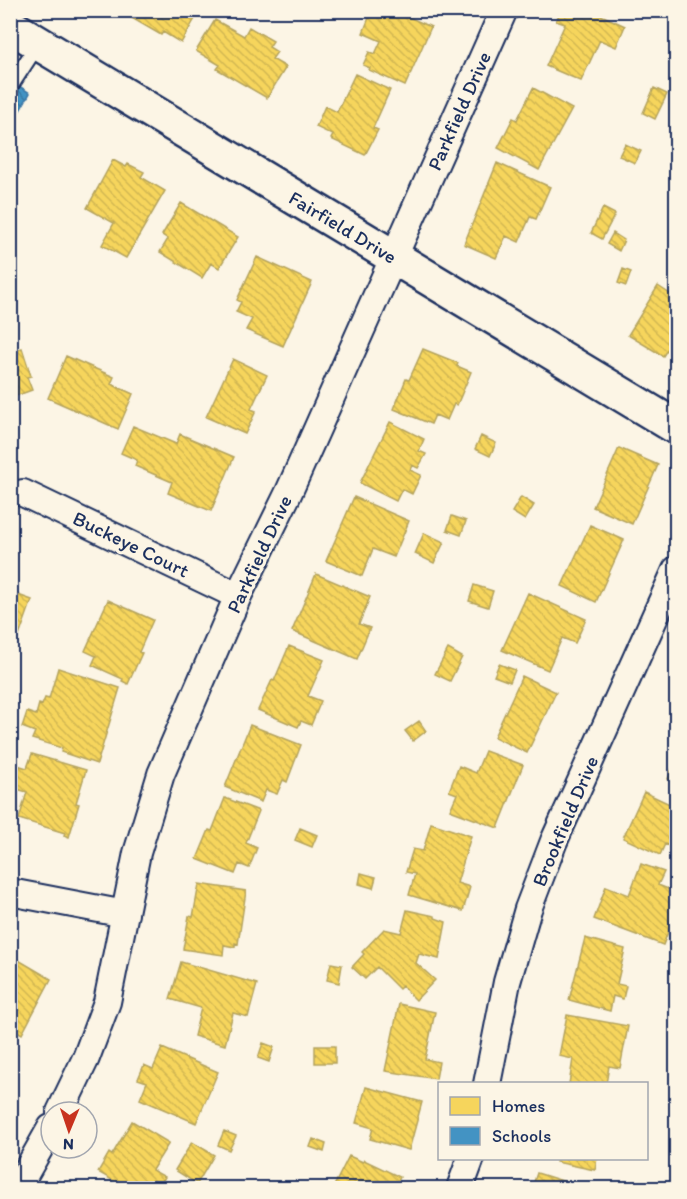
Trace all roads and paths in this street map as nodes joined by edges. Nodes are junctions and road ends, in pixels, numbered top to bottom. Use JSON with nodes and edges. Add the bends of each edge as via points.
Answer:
{"nodes":[{"id":1,"x":504,"y":10,"type":"edge"},
{"id":2,"x":10,"y":26,"type":"edge"},
{"id":3,"x":39,"y":43,"type":"junction"},
{"id":4,"x":10,"y":87,"type":"edge"},
{"id":5,"x":393,"y":257,"type":"junction"},
{"id":6,"x":676,"y":427,"type":"edge"},
{"id":7,"x":23,"y":493,"type":"dead end"},
{"id":8,"x":676,"y":570,"type":"edge"},
{"id":9,"x":238,"y":596,"type":"junction"},
{"id":10,"x":10,"y":892,"type":"edge"},
{"id":11,"x":125,"y":914,"type":"junction"},
{"id":12,"x":487,"y":1082,"type":"edge"},
{"id":13,"x":66,"y":1100,"type":"edge"},
{"id":14,"x":39,"y":1149,"type":"edge"},
{"id":15,"x":470,"y":1160,"type":"edge"},
{"id":16,"x":17,"y":1188,"type":"edge"},
{"id":17,"x":460,"y":1188,"type":"edge"}],
"edges":[{"from":1,"to":5,"type":"street","name":"Parkfield Drive"},
{"from":2,"to":3,"type":"street","name":"Fairfield Drive"},
{"from":3,"to":4,"type":"lane"},
{"from":3,"to":5,"type":"street","name":"Fairfield Drive"},
{"from":5,"to":6,"type":"street","name":"Fairfield Drive"},
{"from":5,"to":9,"type":"street","name":"Parkfield Drive","via":[[288,494]]},
{"from":7,"to":9,"type":"street","name":"Buckeye Court"},
{"from":8,"to":12,"type":"street","name":"Brookfield Drive","via":[[528,909],[507,982]]},
{"from":9,"to":11,"type":"street","name":"Parkfield Drive","via":[[161,774],[137,853]]},
{"from":10,"to":11,"type":"street"},
{"from":11,"to":13,"type":"street","name":"Parkfield Drive","via":[[107,1002]]},
{"from":14,"to":16,"type":"street"},
{"from":15,"to":17,"type":"street"}]}
